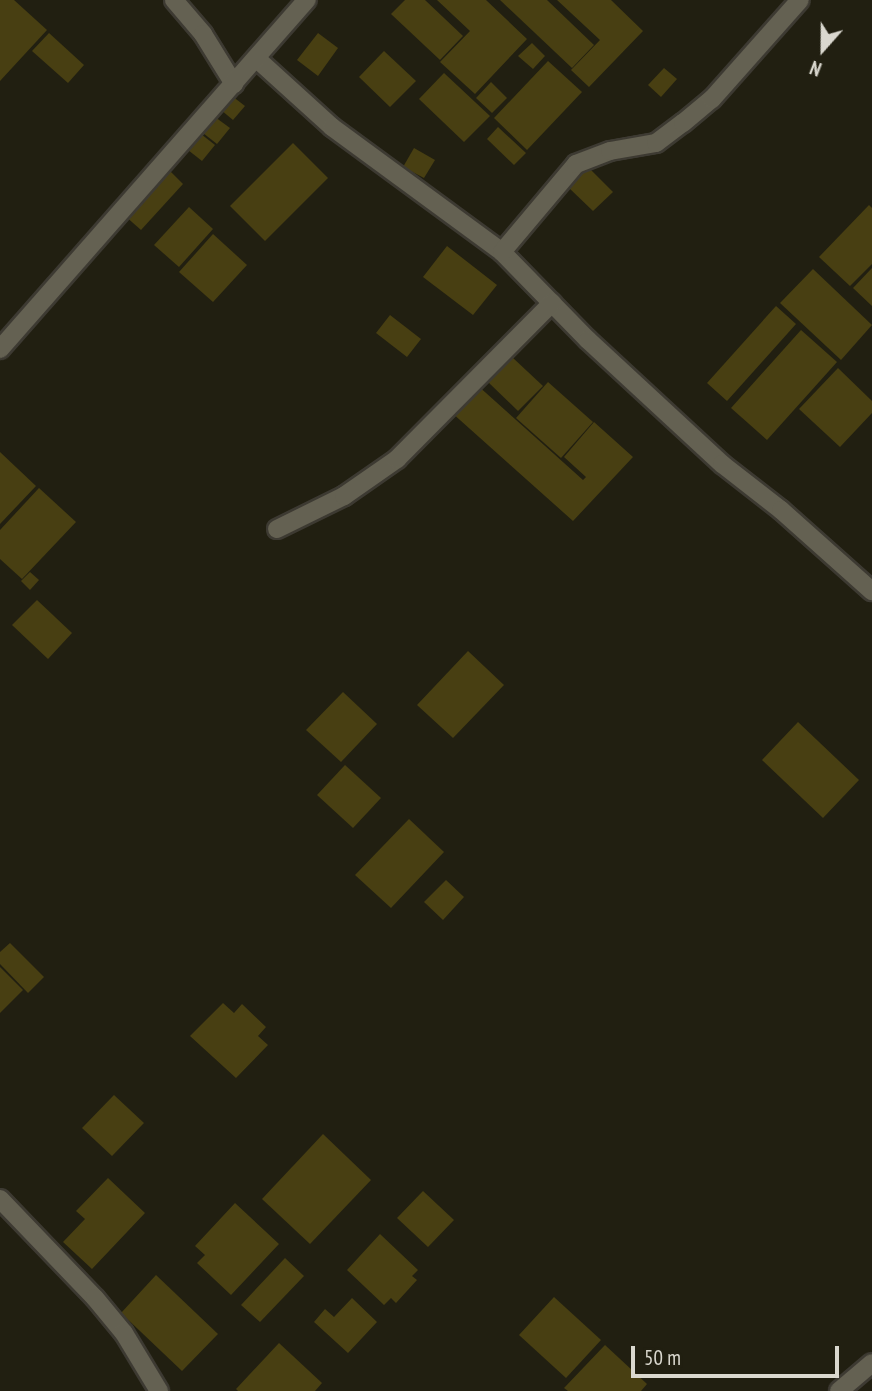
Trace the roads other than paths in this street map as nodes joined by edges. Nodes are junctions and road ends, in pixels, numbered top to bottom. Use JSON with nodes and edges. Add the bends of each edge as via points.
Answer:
{"nodes":[{"id":1,"x":174,"y":0,"type":"edge"},
{"id":2,"x":307,"y":0,"type":"edge"},
{"id":3,"x":800,"y":0,"type":"edge"},
{"id":4,"x":257,"y":59,"type":"junction"},
{"id":5,"x":234,"y":84,"type":"junction"},
{"id":6,"x":502,"y":252,"type":"junction"},
{"id":7,"x":551,"y":303,"type":"junction"},
{"id":8,"x":0,"y":349,"type":"edge"},
{"id":9,"x":277,"y":529,"type":"dead end"},
{"id":10,"x":872,"y":592,"type":"edge"},
{"id":11,"x":0,"y":1199,"type":"edge"},
{"id":12,"x":872,"y":1363,"type":"edge"},
{"id":13,"x":159,"y":1391,"type":"edge"},
{"id":14,"x":839,"y":1391,"type":"edge"}],
"edges":[{"from":1,"to":5,"type":"street","via":[[203,34]]},
{"from":2,"to":4,"type":"street"},
{"from":3,"to":6,"type":"street","via":[[684,124],[656,143],[610,151],[576,164]]},
{"from":4,"to":5,"type":"street"},
{"from":4,"to":6,"type":"street","via":[[332,127]]},
{"from":5,"to":8,"type":"street"},
{"from":6,"to":7,"type":"street"},
{"from":7,"to":9,"type":"street","via":[[397,459],[344,496]]},
{"from":7,"to":10,"type":"street","via":[[722,464]]},
{"from":11,"to":13,"type":"street","via":[[124,1333]]},
{"from":12,"to":14,"type":"street"}]}
